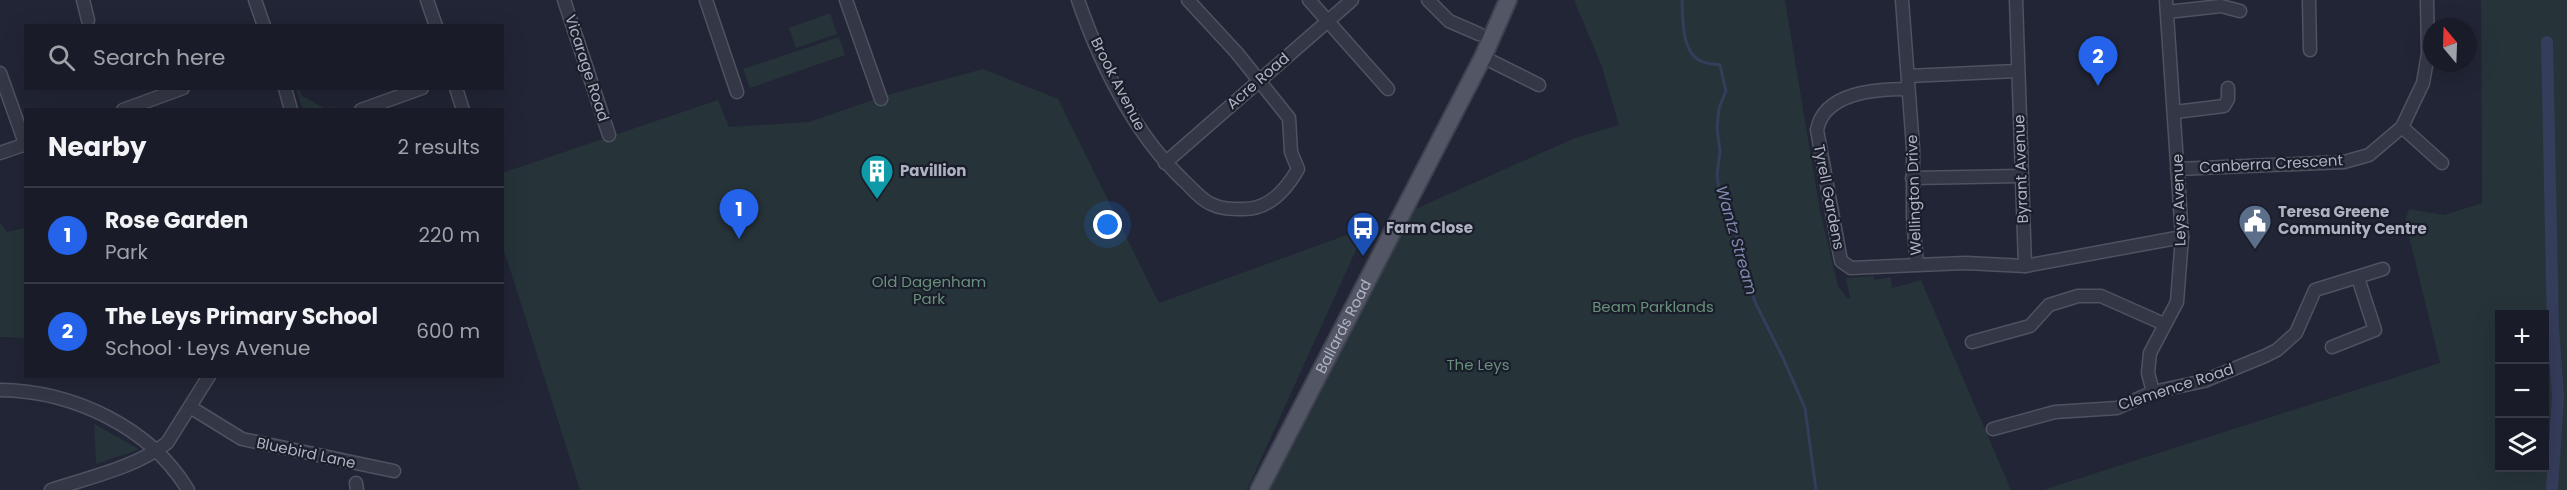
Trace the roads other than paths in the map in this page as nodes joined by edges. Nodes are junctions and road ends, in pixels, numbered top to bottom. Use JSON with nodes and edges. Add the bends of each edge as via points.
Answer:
{"nodes":[{"id":1,"x":83,"y":0,"type":"edge"},
{"id":2,"x":255,"y":0,"type":"edge"},
{"id":3,"x":427,"y":0,"type":"edge"},
{"id":4,"x":564,"y":0,"type":"edge"},
{"id":5,"x":706,"y":0,"type":"edge"},
{"id":6,"x":846,"y":0,"type":"edge"},
{"id":7,"x":1078,"y":0,"type":"edge"},
{"id":8,"x":1188,"y":0,"type":"edge"},
{"id":9,"x":1309,"y":0,"type":"edge"},
{"id":10,"x":1352,"y":0,"type":"edge"},
{"id":11,"x":1428,"y":0,"type":"edge"},
{"id":12,"x":1508,"y":0,"type":"edge"},
{"id":13,"x":1902,"y":0,"type":"edge"},
{"id":14,"x":2016,"y":0,"type":"edge"},
{"id":15,"x":2309,"y":0,"type":"edge"},
{"id":16,"x":2427,"y":0,"type":"edge"},
{"id":17,"x":2166,"y":6,"type":"edge"},
{"id":18,"x":2240,"y":11,"type":"dead end"},
{"id":19,"x":88,"y":20,"type":"dead end"},
{"id":20,"x":1327,"y":22,"type":"junction"},
{"id":21,"x":263,"y":24,"type":"edge"},
{"id":22,"x":435,"y":24,"type":"edge"},
{"id":23,"x":1479,"y":34,"type":"dead end"},
{"id":24,"x":2310,"y":50,"type":"dead end"},
{"id":25,"x":1483,"y":57,"type":"junction"},
{"id":26,"x":2017,"y":71,"type":"junction"},
{"id":27,"x":0,"y":73,"type":"edge"},
{"id":28,"x":1908,"y":76,"type":"junction"},
{"id":29,"x":1258,"y":80,"type":"junction"},
{"id":30,"x":1539,"y":85,"type":"dead end"},
{"id":31,"x":2228,"y":88,"type":"dead end"},
{"id":32,"x":1388,"y":89,"type":"dead end"},
{"id":33,"x":1908,"y":89,"type":"junction"},
{"id":34,"x":178,"y":90,"type":"edge"},
{"id":35,"x":286,"y":90,"type":"edge"},
{"id":36,"x":416,"y":90,"type":"edge"},
{"id":37,"x":457,"y":90,"type":"edge"},
{"id":38,"x":737,"y":93,"type":"dead end"},
{"id":39,"x":881,"y":99,"type":"dead end"},
{"id":40,"x":128,"y":108,"type":"edge"},
{"id":41,"x":290,"y":108,"type":"edge"},
{"id":42,"x":367,"y":108,"type":"edge"},
{"id":43,"x":462,"y":108,"type":"edge"},
{"id":44,"x":2175,"y":112,"type":"junction"},
{"id":45,"x":2402,"y":127,"type":"junction"},
{"id":46,"x":609,"y":135,"type":"dead end"},
{"id":47,"x":24,"y":141,"type":"edge"},
{"id":48,"x":24,"y":144,"type":"edge"},
{"id":49,"x":0,"y":153,"type":"edge"},
{"id":50,"x":1165,"y":163,"type":"junction"},
{"id":51,"x":2442,"y":163,"type":"dead end"},
{"id":52,"x":2177,"y":169,"type":"junction"},
{"id":53,"x":2021,"y":176,"type":"junction"},
{"id":54,"x":1912,"y":178,"type":"junction"},
{"id":55,"x":2182,"y":237,"type":"junction"},
{"id":56,"x":1917,"y":265,"type":"junction"},
{"id":57,"x":2025,"y":266,"type":"junction"},
{"id":58,"x":2383,"y":269,"type":"dead end"},
{"id":59,"x":2358,"y":278,"type":"junction"},
{"id":60,"x":2164,"y":324,"type":"junction"},
{"id":61,"x":1972,"y":342,"type":"dead end"},
{"id":62,"x":2332,"y":347,"type":"dead end"},
{"id":63,"x":208,"y":378,"type":"edge"},
{"id":64,"x":0,"y":390,"type":"edge"},
{"id":65,"x":2153,"y":392,"type":"junction"},
{"id":66,"x":190,"y":407,"type":"junction"},
{"id":67,"x":1993,"y":429,"type":"dead end"},
{"id":68,"x":156,"y":451,"type":"junction"},
{"id":69,"x":394,"y":471,"type":"dead end"},
{"id":70,"x":51,"y":490,"type":"edge"},
{"id":71,"x":189,"y":490,"type":"edge"},
{"id":72,"x":1258,"y":490,"type":"edge"}],
"edges":[{"from":1,"to":19,"type":"street"},
{"from":2,"to":21,"type":"street"},
{"from":3,"to":22,"type":"street"},
{"from":4,"to":46,"type":"street","name":"Vicarage Road"},
{"from":5,"to":38,"type":"street"},
{"from":6,"to":39,"type":"street"},
{"from":7,"to":50,"type":"street","name":"Brook Avenue","via":[[1116,88]]},
{"from":8,"to":29,"type":"street","name":"Brook Avenue"},
{"from":9,"to":20,"type":"street"},
{"from":10,"to":20,"type":"street","name":"Acre Road"},
{"from":11,"to":23,"type":"street","via":[[1449,21]]},
{"from":12,"to":25,"type":"main road","name":"Ballards Road"},
{"from":13,"to":28,"type":"street","name":"Wellington Drive"},
{"from":14,"to":26,"type":"street","name":"Byrant Avenue"},
{"from":15,"to":24,"type":"street"},
{"from":16,"to":45,"type":"street","name":"Canberra Crescent","via":[[2428,54],[2423,83]]},
{"from":17,"to":18,"type":"street","via":[[2221,6]]},
{"from":17,"to":44,"type":"street","name":"Leys Avenue"},
{"from":20,"to":29,"type":"street","name":"Acre Road"},
{"from":20,"to":32,"type":"street"},
{"from":25,"to":30,"type":"street"},
{"from":25,"to":72,"type":"main road","name":"Ballards Road"},
{"from":26,"to":28,"type":"street"},
{"from":26,"to":53,"type":"street","name":"Byrant Avenue"},
{"from":27,"to":47,"type":"street"},
{"from":28,"to":33,"type":"street","name":"Wellington Drive"},
{"from":29,"to":50,"type":"street","name":"Acre Road"},
{"from":29,"to":50,"type":"street","name":"Brook Avenue","via":[[1289,118],[1291,152],[1298,169],[1274,200],[1251,210],[1224,209],[1213,205]]},
{"from":31,"to":44,"type":"street","via":[[2224,106]]},
{"from":33,"to":54,"type":"street","name":"Wellington Drive"},
{"from":33,"to":56,"type":"street","name":"Tyrell Gardens","via":[[1887,89],[1836,101],[1824,110],[1817,130],[1841,261],[1851,267]]},
{"from":34,"to":40,"type":"street"},
{"from":35,"to":41,"type":"street"},
{"from":36,"to":42,"type":"street"},
{"from":37,"to":43,"type":"street"},
{"from":44,"to":52,"type":"street","name":"Leys Avenue"},
{"from":45,"to":51,"type":"street"},
{"from":45,"to":52,"type":"street","name":"Canberra Crescent","via":[[2369,155],[2344,162]]},
{"from":48,"to":49,"type":"street"},
{"from":52,"to":55,"type":"street","name":"Leys Avenue"},
{"from":53,"to":54,"type":"street"},
{"from":53,"to":57,"type":"street","name":"Byrant Avenue"},
{"from":54,"to":56,"type":"street","name":"Wellington Drive"},
{"from":55,"to":57,"type":"street","name":"Wellington Drive"},
{"from":55,"to":60,"type":"street","name":"Leys Avenue","via":[[2177,302]]},
{"from":56,"to":57,"type":"street","name":"Wellington Drive"},
{"from":58,"to":59,"type":"street","name":"Clemence Road"},
{"from":59,"to":62,"type":"street","via":[[2375,330]]},
{"from":59,"to":65,"type":"street","name":"Clemence Road","via":[[2314,290],[2296,333],[2277,350],[2204,381]]},
{"from":60,"to":61,"type":"street","via":[[2101,296],[2078,296],[2049,305],[2030,326]]},
{"from":60,"to":65,"type":"street","name":"Leys Avenue","via":[[2150,353],[2148,373]]},
{"from":63,"to":66,"type":"street"},
{"from":64,"to":68,"type":"street","via":[[42,393],[95,410]]},
{"from":65,"to":67,"type":"street","name":"Clemence Road","via":[[2117,408],[2055,412]]},
{"from":66,"to":68,"type":"street","via":[[167,443]]},
{"from":66,"to":69,"type":"street","name":"Bluebird Lane","via":[[242,439]]},
{"from":68,"to":70,"type":"street"},
{"from":68,"to":71,"type":"street","via":[[172,465]]}]}
